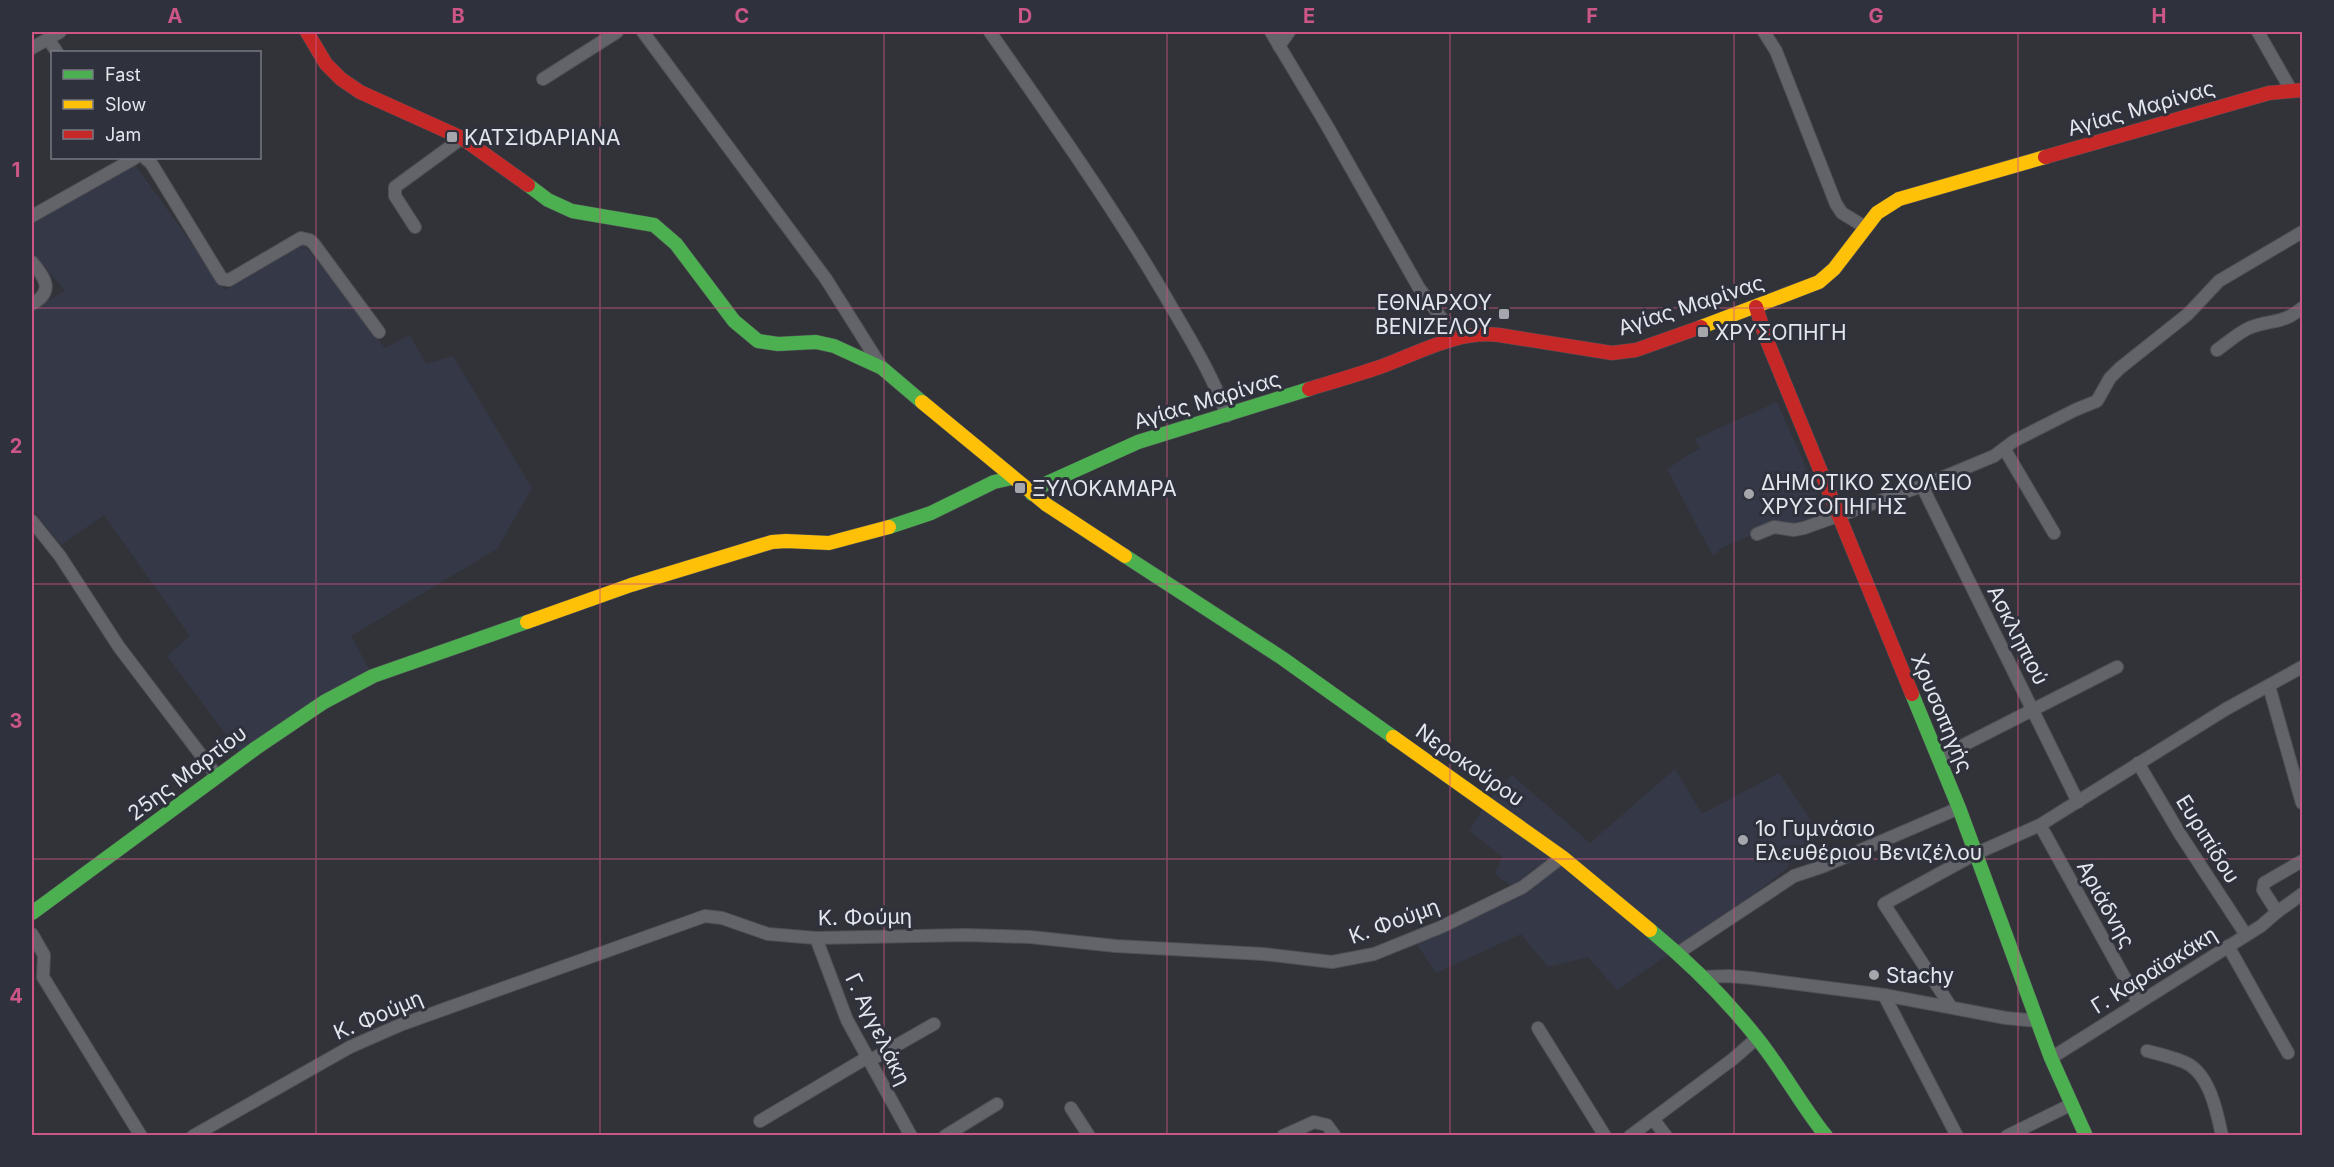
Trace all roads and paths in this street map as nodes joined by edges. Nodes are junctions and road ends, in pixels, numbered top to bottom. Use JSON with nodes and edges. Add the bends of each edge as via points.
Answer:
{"nodes":[{"id":1,"x":60,"y":32,"type":"edge"},
{"id":2,"x":307,"y":32,"type":"edge"},
{"id":3,"x":617,"y":32,"type":"edge"},
{"id":4,"x":643,"y":32,"type":"edge"},
{"id":5,"x":990,"y":32,"type":"edge"},
{"id":6,"x":1271,"y":32,"type":"edge"},
{"id":7,"x":1289,"y":32,"type":"edge"},
{"id":8,"x":1764,"y":32,"type":"edge"},
{"id":9,"x":2258,"y":32,"type":"edge"},
{"id":10,"x":48,"y":39,"type":"junction"},
{"id":11,"x":1279,"y":46,"type":"junction"},
{"id":12,"x":32,"y":48,"type":"edge"},
{"id":13,"x":56,"y":51,"type":"edge"},
{"id":14,"x":543,"y":79,"type":"dead end"},
{"id":15,"x":2297,"y":90,"type":"edge"},
{"id":16,"x":462,"y":138,"type":"junction"},
{"id":17,"x":129,"y":159,"type":"edge"},
{"id":18,"x":146,"y":159,"type":"edge"},
{"id":19,"x":32,"y":216,"type":"edge"},
{"id":20,"x":415,"y":227,"type":"dead end"},
{"id":21,"x":1865,"y":227,"type":"junction"},
{"id":22,"x":2302,"y":232,"type":"edge"},
{"id":23,"x":32,"y":262,"type":"edge"},
{"id":24,"x":32,"y":304,"type":"edge"},
{"id":25,"x":1755,"y":307,"type":"junction"},
{"id":26,"x":2302,"y":309,"type":"edge"},
{"id":27,"x":379,"y":332,"type":"dead end"},
{"id":28,"x":1466,"y":335,"type":"junction"},
{"id":29,"x":2217,"y":350,"type":"dead end"},
{"id":30,"x":882,"y":368,"type":"junction"},
{"id":31,"x":1227,"y":416,"type":"junction"},
{"id":32,"x":2002,"y":451,"type":"junction"},
{"id":33,"x":1012,"y":478,"type":"junction"},
{"id":34,"x":1922,"y":486,"type":"junction"},
{"id":35,"x":1032,"y":494,"type":"junction"},
{"id":36,"x":1838,"y":516,"type":"junction"},
{"id":37,"x":32,"y":521,"type":"edge"},
{"id":38,"x":2054,"y":533,"type":"dead end"},
{"id":39,"x":1756,"y":534,"type":"dead end"},
{"id":40,"x":2117,"y":667,"type":"dead end"},
{"id":41,"x":2302,"y":667,"type":"edge"},
{"id":42,"x":2269,"y":686,"type":"junction"},
{"id":43,"x":2034,"y":710,"type":"junction"},
{"id":44,"x":1938,"y":758,"type":"junction"},
{"id":45,"x":2138,"y":763,"type":"junction"},
{"id":46,"x":217,"y":776,"type":"junction"},
{"id":47,"x":2302,"y":800,"type":"edge"},
{"id":48,"x":2078,"y":802,"type":"junction"},
{"id":49,"x":1959,"y":808,"type":"junction"},
{"id":50,"x":2040,"y":825,"type":"junction"},
{"id":51,"x":1975,"y":854,"type":"junction"},
{"id":52,"x":1562,"y":857,"type":"junction"},
{"id":53,"x":2302,"y":861,"type":"edge"},
{"id":54,"x":2302,"y":894,"type":"edge"},
{"id":55,"x":2277,"y":912,"type":"junction"},
{"id":56,"x":32,"y":913,"type":"edge"},
{"id":57,"x":32,"y":934,"type":"edge"},
{"id":58,"x":2246,"y":935,"type":"junction"},
{"id":59,"x":816,"y":938,"type":"junction"},
{"id":60,"x":2228,"y":946,"type":"junction"},
{"id":61,"x":1678,"y":954,"type":"junction"},
{"id":62,"x":1702,"y":977,"type":"junction"},
{"id":63,"x":1884,"y":995,"type":"junction"},
{"id":64,"x":2138,"y":1002,"type":"junction"},
{"id":65,"x":1951,"y":1007,"type":"junction"},
{"id":66,"x":2037,"y":1021,"type":"junction"},
{"id":67,"x":934,"y":1024,"type":"dead end"},
{"id":68,"x":1538,"y":1028,"type":"dead end"},
{"id":69,"x":1757,"y":1038,"type":"junction"},
{"id":70,"x":2147,"y":1051,"type":"dead end"},
{"id":71,"x":2288,"y":1053,"type":"dead end"},
{"id":72,"x":2051,"y":1058,"type":"junction"},
{"id":73,"x":868,"y":1059,"type":"junction"},
{"id":74,"x":998,"y":1104,"type":"dead end"},
{"id":75,"x":2072,"y":1104,"type":"junction"},
{"id":76,"x":1071,"y":1108,"type":"dead end"},
{"id":77,"x":1653,"y":1119,"type":"junction"},
{"id":78,"x":760,"y":1121,"type":"dead end"},
{"id":79,"x":141,"y":1136,"type":"edge"},
{"id":80,"x":193,"y":1136,"type":"edge"},
{"id":81,"x":911,"y":1136,"type":"edge"},
{"id":82,"x":945,"y":1136,"type":"edge"},
{"id":83,"x":1089,"y":1136,"type":"edge"},
{"id":84,"x":1283,"y":1136,"type":"edge"},
{"id":85,"x":1335,"y":1136,"type":"edge"},
{"id":86,"x":1605,"y":1136,"type":"edge"},
{"id":87,"x":1630,"y":1136,"type":"edge"},
{"id":88,"x":1666,"y":1136,"type":"edge"},
{"id":89,"x":1826,"y":1136,"type":"edge"},
{"id":90,"x":1958,"y":1136,"type":"edge"},
{"id":91,"x":2007,"y":1136,"type":"edge"},
{"id":92,"x":2085,"y":1136,"type":"edge"},
{"id":93,"x":2222,"y":1136,"type":"edge"}],
"edges":[{"from":1,"to":10,"type":"street"},
{"from":2,"to":16,"type":"main road","name":"Νεροκούρου","via":[[326,64],[360,92]]},
{"from":3,"to":14,"type":"street"},
{"from":4,"to":30,"type":"street","via":[[826,279]]},
{"from":5,"to":31,"type":"street","via":[[1149,270],[1214,383]]},
{"from":6,"to":11,"type":"street"},
{"from":7,"to":11,"type":"street"},
{"from":8,"to":21,"type":"street","via":[[1776,51],[1836,204],[1842,213]]},
{"from":9,"to":15,"type":"street"},
{"from":10,"to":12,"type":"street"},
{"from":10,"to":13,"type":"street"},
{"from":11,"to":28,"type":"street","via":[[1430,304],[1443,320]]},
{"from":15,"to":21,"type":"main road","name":"Αγίας Μαρίνας","via":[[2269,93],[1912,194],[1887,205]]},
{"from":16,"to":20,"type":"street","via":[[395,187],[395,196]]},
{"from":16,"to":30,"type":"main road","name":"Νεροκούρου","via":[[557,205],[654,225],[676,244],[734,321],[758,341],[816,342]]},
{"from":17,"to":19,"type":"street"},
{"from":18,"to":27,"type":"street","via":[[222,279],[229,280],[305,238],[314,244]]},
{"from":21,"to":25,"type":"main road","name":"Αγίας Μαρίνας","via":[[1827,276]]},
{"from":22,"to":32,"type":"street","via":[[2220,282],[2188,314],[2120,368],[2097,401],[2014,441]]},
{"from":23,"to":24,"type":"street","via":[[47,286],[41,298]]},
{"from":25,"to":28,"type":"main road","name":"Αγίας Μαρίνας","via":[[1636,350],[1618,352],[1482,333]]},
{"from":25,"to":36,"type":"main road","name":"Χρυσοπηγής"},
{"from":26,"to":29,"type":"street","via":[[2283,321],[2245,329]]},
{"from":28,"to":31,"type":"main road","name":"Αγίας Μαρίνας","via":[[1377,369]]},
{"from":30,"to":33,"type":"main road","name":"Νεροκούρου"},
{"from":31,"to":35,"type":"main road","name":"Αγίας Μαρίνας","via":[[1138,442],[1045,484]]},
{"from":32,"to":34,"type":"street"},
{"from":32,"to":38,"type":"street"},
{"from":33,"to":35,"type":"main road","name":"Νεροκούρου"},
{"from":33,"to":46,"type":"main road","name":"25ης Μαρτίου","via":[[995,480],[917,518],[830,543],[782,540],[631,585],[373,676],[283,728]]},
{"from":34,"to":36,"type":"street"},
{"from":34,"to":43,"type":"street","name":"Ασκληπιού"},
{"from":35,"to":52,"type":"main road","name":"Νεροκούρου","via":[[1282,658]]},
{"from":36,"to":39,"type":"street","via":[[1804,528],[1774,527]]},
{"from":36,"to":44,"type":"main road","name":"Χρυσοπηγής"},
{"from":37,"to":46,"type":"street","via":[[60,556],[119,647]]},
{"from":40,"to":43,"type":"street"},
{"from":41,"to":42,"type":"street"},
{"from":42,"to":45,"type":"street"},
{"from":42,"to":47,"type":"street"},
{"from":43,"to":44,"type":"street"},
{"from":43,"to":48,"type":"street","name":"Ασκληπιού"},
{"from":44,"to":49,"type":"main road","name":"Χρυσοπηγής"},
{"from":45,"to":48,"type":"street"},
{"from":45,"to":58,"type":"street","name":"Ευριπίδου"},
{"from":46,"to":56,"type":"main road","name":"25ης Μαρτίου"},
{"from":48,"to":50,"type":"street"},
{"from":49,"to":51,"type":"main road","name":"Χρυσοπηγής"},
{"from":49,"to":61,"type":"street","via":[[1794,876]]},
{"from":50,"to":51,"type":"street"},
{"from":50,"to":64,"type":"street","name":"Αριάδνης"},
{"from":51,"to":65,"type":"street","via":[[1884,904]]},
{"from":51,"to":66,"type":"main road","name":"Χρυσοπηγής"},
{"from":52,"to":59,"type":"street","name":"Κ. Φούμη","via":[[1522,887],[1441,927],[1374,954],[1332,962],[1030,937]]},
{"from":52,"to":61,"type":"main road","name":"Νεροκούρου"},
{"from":53,"to":55,"type":"street","via":[[2263,885]]},
{"from":54,"to":55,"type":"street","name":"Γ. Καραϊσκάκη"},
{"from":55,"to":58,"type":"street","name":"Γ. Καραϊσκάκη"},
{"from":57,"to":79,"type":"street","via":[[44,955],[43,977]]},
{"from":58,"to":60,"type":"street","name":"Γ. Καραϊσκάκη"},
{"from":59,"to":73,"type":"street","name":"Γ. Αγγελάκη","via":[[847,1020]]},
{"from":59,"to":80,"type":"street","name":"Κ. Φούμη","via":[[768,934],[705,916],[400,1025],[313,1066]]},
{"from":60,"to":64,"type":"street","name":"Γ. Καραϊσκάκη"},
{"from":60,"to":71,"type":"street"},
{"from":61,"to":62,"type":"main road","name":"Νεροκούρου"},
{"from":62,"to":63,"type":"street","via":[[1751,978]]},
{"from":62,"to":69,"type":"main road","name":"Νεροκούρου"},
{"from":63,"to":65,"type":"street"},
{"from":63,"to":90,"type":"street"},
{"from":64,"to":72,"type":"street","name":"Γ. Καραϊσκάκη"},
{"from":65,"to":66,"type":"street"},
{"from":66,"to":72,"type":"main road","name":"Χρυσοπηγής"},
{"from":67,"to":73,"type":"street"},
{"from":68,"to":86,"type":"street"},
{"from":69,"to":77,"type":"street"},
{"from":69,"to":89,"type":"main road","name":"Νεροκούρου"},
{"from":70,"to":93,"type":"street","via":[[2195,1068],[2209,1092]]},
{"from":72,"to":75,"type":"main road","name":"Χρυσοπηγής"},
{"from":73,"to":78,"type":"street"},
{"from":73,"to":81,"type":"street","name":"Γ. Αγγελάκη"},
{"from":74,"to":82,"type":"street"},
{"from":75,"to":91,"type":"street"},
{"from":75,"to":92,"type":"main road","name":"Χρυσοπηγής"},
{"from":76,"to":83,"type":"street"},
{"from":77,"to":87,"type":"street"},
{"from":77,"to":88,"type":"street"},
{"from":84,"to":85,"type":"street","via":[[1314,1122],[1321,1122]]}]}
